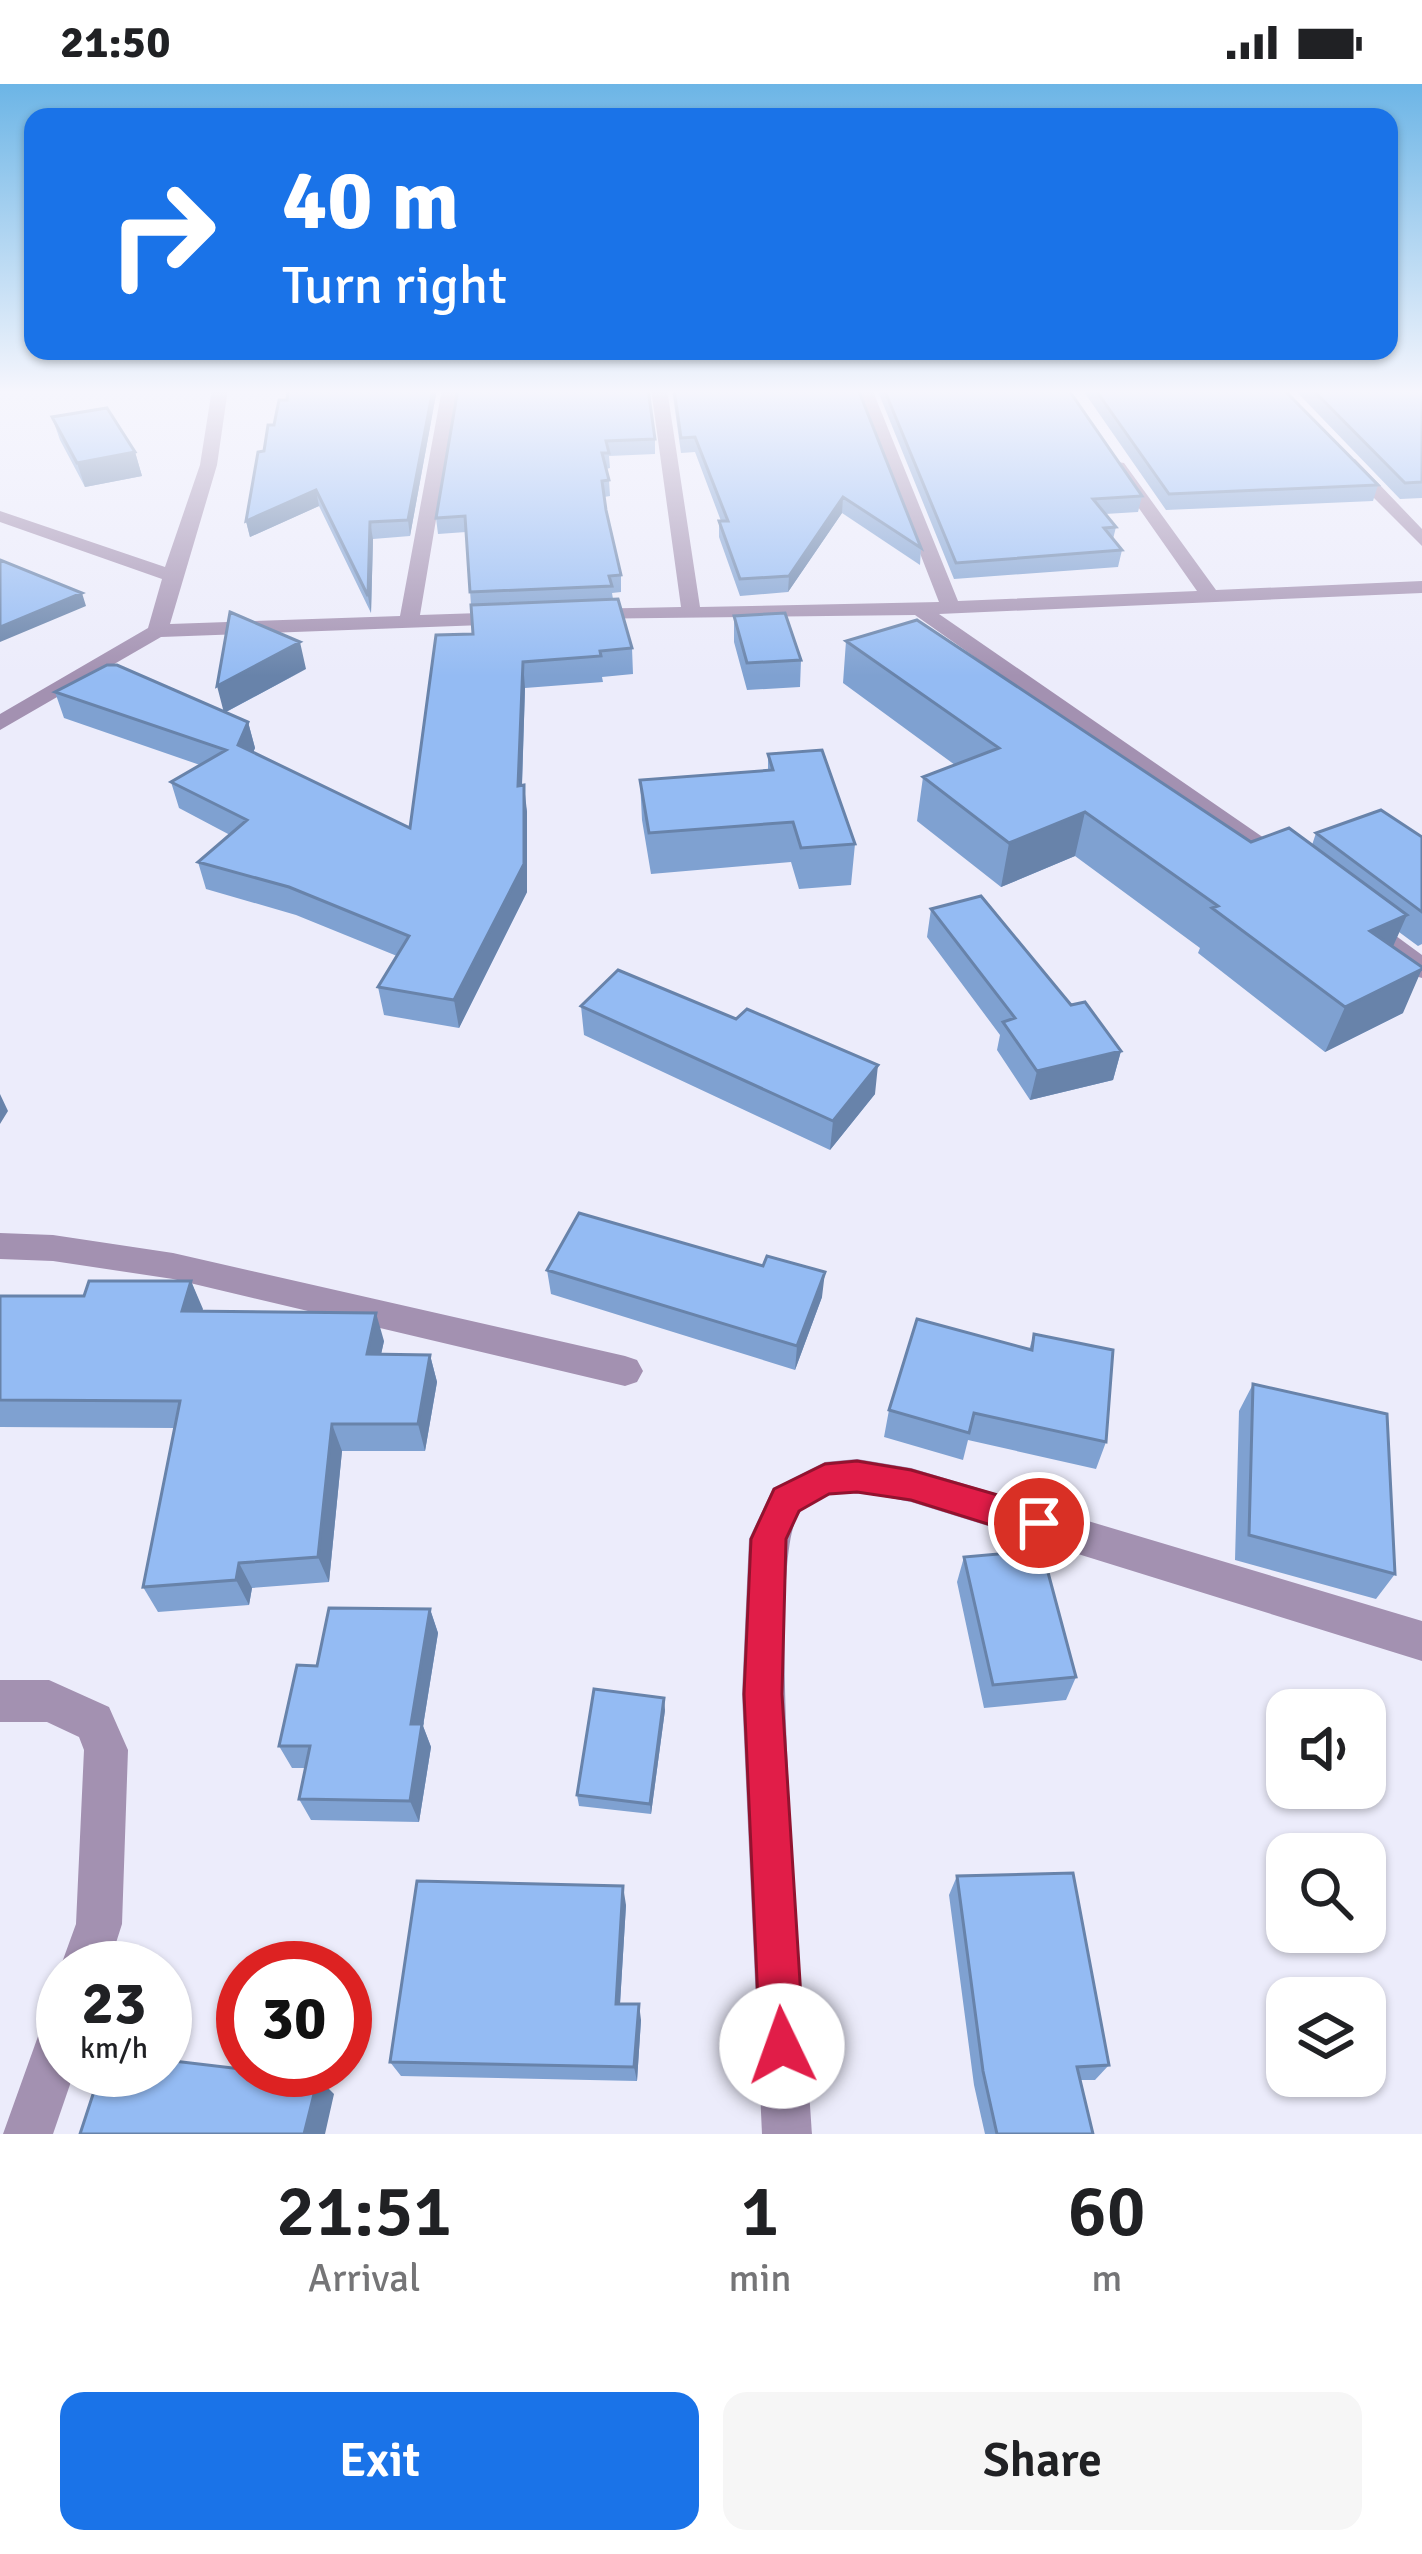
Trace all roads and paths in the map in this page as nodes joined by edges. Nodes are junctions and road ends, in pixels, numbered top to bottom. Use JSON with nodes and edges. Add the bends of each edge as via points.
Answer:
{"nodes":[{"id":1,"x":207,"y":485,"type":"edge"},
{"id":2,"x":434,"y":485,"type":"edge"},
{"id":3,"x":673,"y":485,"type":"edge"},
{"id":4,"x":902,"y":485,"type":"edge"},
{"id":5,"x":1131,"y":485,"type":"edge"},
{"id":6,"x":1369,"y":485,"type":"edge"},
{"id":7,"x":0,"y":516,"type":"edge"},
{"id":8,"x":1422,"y":540,"type":"edge"},
{"id":9,"x":172,"y":576,"type":"junction"},
{"id":10,"x":1422,"y":587,"type":"edge"},
{"id":11,"x":1209,"y":594,"type":"junction"},
{"id":12,"x":950,"y":606,"type":"junction"},
{"id":13,"x":919,"y":609,"type":"junction"},
{"id":14,"x":691,"y":611,"type":"junction"},
{"id":15,"x":550,"y":616,"type":"edge"},
{"id":16,"x":527,"y":617,"type":"edge"},
{"id":17,"x":410,"y":622,"type":"junction"},
{"id":18,"x":157,"y":631,"type":"junction"},
{"id":19,"x":6,"y":714,"type":"edge"},
{"id":20,"x":1299,"y":873,"type":"edge"},
{"id":21,"x":1337,"y":899,"type":"edge"},
{"id":22,"x":1422,"y":969,"type":"edge"},
{"id":23,"x":0,"y":1246,"type":"edge"},
{"id":24,"x":625,"y":1371,"type":"dead end"},
{"id":25,"x":1422,"y":1641,"type":"edge"},
{"id":26,"x":0,"y":1701,"type":"edge"},
{"id":27,"x":93,"y":1941,"type":"edge"},
{"id":28,"x":41,"y":2097,"type":"edge"},
{"id":29,"x":28,"y":2134,"type":"edge"},
{"id":30,"x":787,"y":2134,"type":"edge"}],
"edges":[{"from":1,"to":9,"type":"street"},
{"from":2,"to":17,"type":"street"},
{"from":3,"to":14,"type":"street"},
{"from":4,"to":12,"type":"street"},
{"from":5,"to":11,"type":"street"},
{"from":6,"to":8,"type":"street"},
{"from":7,"to":9,"type":"street"},
{"from":9,"to":18,"type":"street"},
{"from":10,"to":11,"type":"street"},
{"from":11,"to":12,"type":"street"},
{"from":12,"to":13,"type":"street"},
{"from":13,"to":14,"type":"street"},
{"from":13,"to":20,"type":"street"},
{"from":14,"to":15,"type":"street"},
{"from":16,"to":17,"type":"street"},
{"from":17,"to":18,"type":"street"},
{"from":18,"to":19,"type":"street"},
{"from":21,"to":22,"type":"street"},
{"from":23,"to":24,"type":"street","via":[[172,1266]]},
{"from":25,"to":30,"type":"street","via":[[911,1485],[825,1479],[786,1500],[769,1539],[763,1694]]},
{"from":26,"to":27,"type":"street","via":[[49,1701],[94,1722],[106,1750]]},
{"from":28,"to":29,"type":"street"}]}
